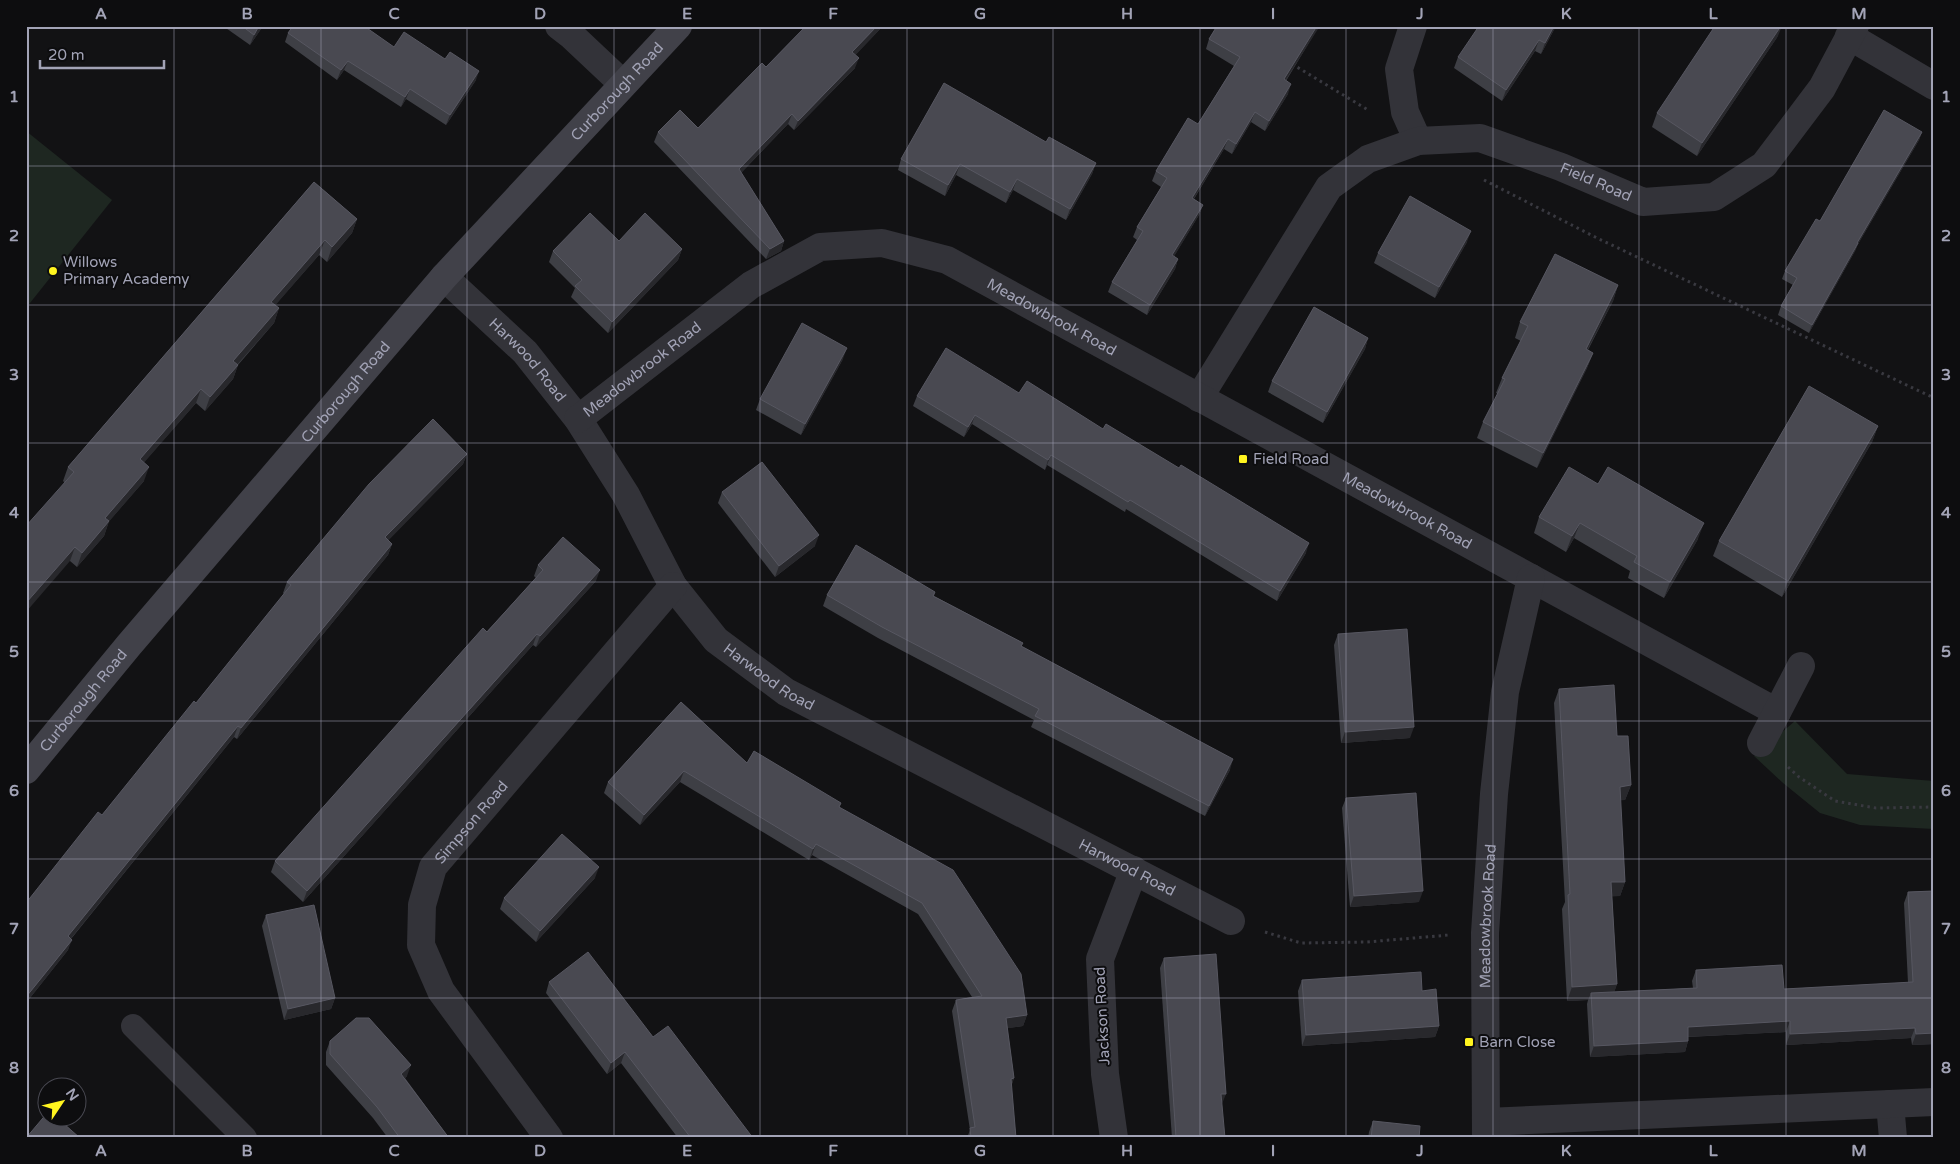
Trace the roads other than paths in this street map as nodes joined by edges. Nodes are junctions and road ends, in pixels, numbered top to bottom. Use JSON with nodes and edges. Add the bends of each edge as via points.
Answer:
{"nodes":[{"id":1,"x":559,"y":26,"type":"edge"},
{"id":2,"x":678,"y":26,"type":"edge"},
{"id":3,"x":1413,"y":26,"type":"edge"},
{"id":4,"x":1852,"y":31,"type":"edge"},
{"id":5,"x":623,"y":84,"type":"junction"},
{"id":6,"x":1934,"y":86,"type":"edge"},
{"id":7,"x":1418,"y":141,"type":"junction"},
{"id":8,"x":444,"y":277,"type":"junction"},
{"id":9,"x":1199,"y":398,"type":"junction"},
{"id":10,"x":578,"y":419,"type":"junction"},
{"id":11,"x":1531,"y":578,"type":"junction"},
{"id":12,"x":673,"y":586,"type":"junction"},
{"id":13,"x":1801,"y":666,"type":"dead end"},
{"id":14,"x":1778,"y":712,"type":"junction"},
{"id":15,"x":1761,"y":743,"type":"road end"},
{"id":16,"x":26,"y":770,"type":"edge"},
{"id":17,"x":1134,"y":870,"type":"junction"},
{"id":18,"x":1231,"y":921,"type":"road end"},
{"id":19,"x":133,"y":1026,"type":"dead end"},
{"id":20,"x":1934,"y":1102,"type":"edge"},
{"id":21,"x":1890,"y":1104,"type":"junction"},
{"id":22,"x":1486,"y":1130,"type":"edge"},
{"id":23,"x":245,"y":1138,"type":"edge"},
{"id":24,"x":549,"y":1138,"type":"edge"},
{"id":25,"x":1114,"y":1138,"type":"edge"},
{"id":26,"x":1893,"y":1138,"type":"edge"}],
"edges":[{"from":1,"to":5,"type":"street"},
{"from":2,"to":5,"type":"street","name":"Curborough Road"},
{"from":3,"to":7,"type":"street","via":[[1399,68],[1405,112]]},
{"from":4,"to":6,"type":"street","name":"Field Road"},
{"from":4,"to":7,"type":"street","name":"Field Road","via":[[1822,88],[1764,165],[1714,196],[1643,202],[1562,167],[1480,138]]},
{"from":5,"to":8,"type":"street","name":"Curborough Road"},
{"from":7,"to":9,"type":"street","name":"Field Road","via":[[1368,160],[1329,187]]},
{"from":8,"to":10,"type":"street","name":"Harwood Road","via":[[525,352]]},
{"from":8,"to":16,"type":"street","name":"Curborough Road"},
{"from":9,"to":10,"type":"street","name":"Meadowbrook Road","via":[[947,260],[882,243],[820,248],[751,285]]},
{"from":9,"to":11,"type":"street","name":"Meadowbrook Road"},
{"from":10,"to":12,"type":"street","name":"Harwood Road","via":[[626,495]]},
{"from":11,"to":14,"type":"street","name":"Meadowbrook Road"},
{"from":11,"to":22,"type":"street","name":"Meadowbrook Road","via":[[1505,692],[1494,794],[1485,933]]},
{"from":12,"to":17,"type":"street","name":"Harwood Road","via":[[716,640],[786,692]]},
{"from":12,"to":24,"type":"street","name":"Simpson Road","via":[[433,866],[422,905],[421,945],[441,991]]},
{"from":13,"to":14,"type":"street"},
{"from":14,"to":15,"type":"street"},
{"from":17,"to":18,"type":"street","name":"Harwood Road"},
{"from":17,"to":25,"type":"street","name":"Jackson Road","via":[[1100,959],[1105,1074]]},
{"from":19,"to":23,"type":"lane"},
{"from":20,"to":21,"type":"street"},
{"from":21,"to":22,"type":"street"},
{"from":21,"to":26,"type":"street"}]}
